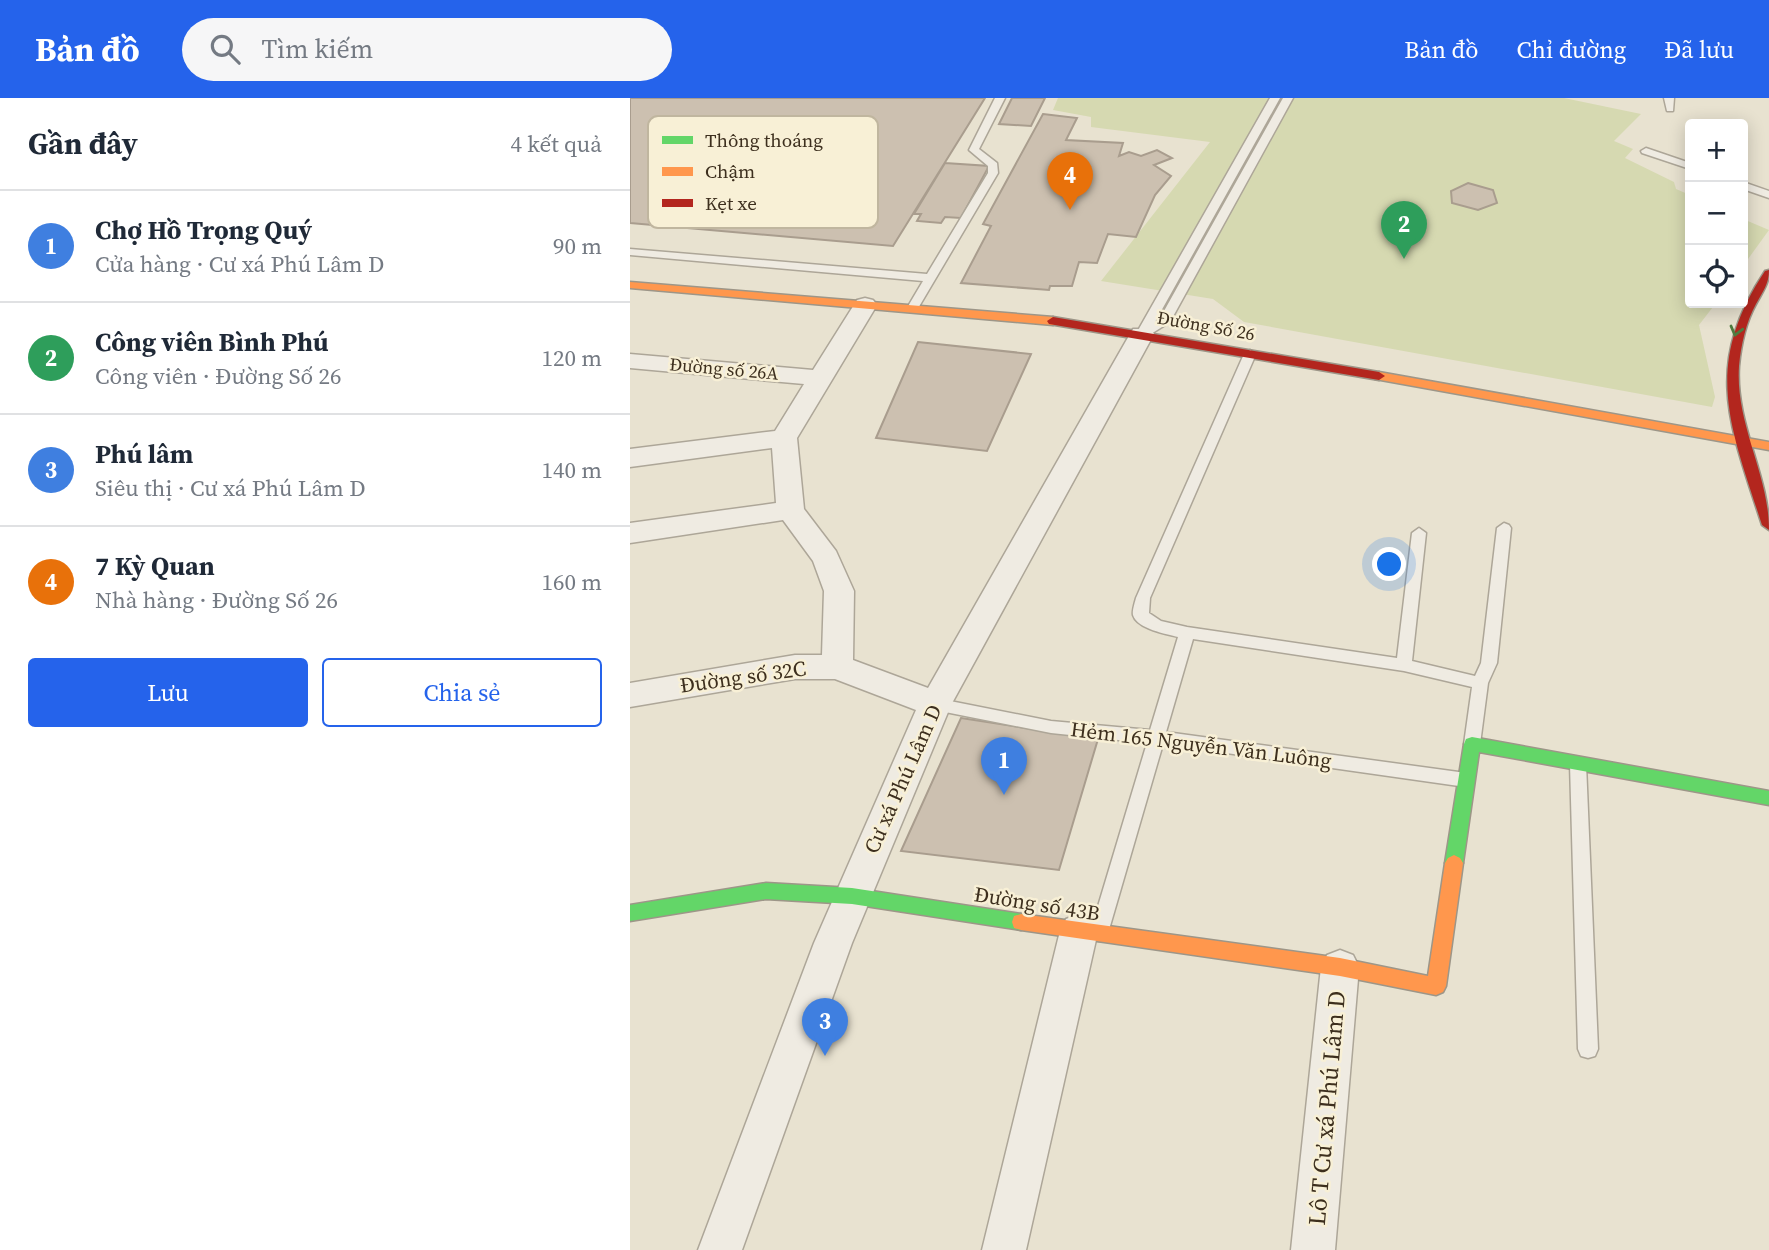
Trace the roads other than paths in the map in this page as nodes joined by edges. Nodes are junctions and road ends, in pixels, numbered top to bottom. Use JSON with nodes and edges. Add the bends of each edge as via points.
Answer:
{"nodes":[{"id":1,"x":1000,"y":98,"type":"edge"},
{"id":2,"x":1275,"y":98,"type":"edge"},
{"id":3,"x":1288,"y":98,"type":"edge"},
{"id":4,"x":1669,"y":98,"type":"edge"},
{"id":5,"x":1670,"y":109,"type":"dead end"},
{"id":6,"x":1646,"y":151,"type":"dead end"},
{"id":7,"x":1685,"y":164,"type":"edge"},
{"id":8,"x":1748,"y":187,"type":"edge"},
{"id":9,"x":1769,"y":195,"type":"edge"},
{"id":10,"x":630,"y":252,"type":"edge"},
{"id":11,"x":1769,"y":273,"type":"edge"},
{"id":12,"x":931,"y":278,"type":"junction"},
{"id":13,"x":630,"y":285,"type":"edge"},
{"id":14,"x":865,"y":305,"type":"junction"},
{"id":15,"x":913,"y":308,"type":"junction"},
{"id":16,"x":1142,"y":334,"type":"junction"},
{"id":17,"x":1250,"y":354,"type":"junction"},
{"id":18,"x":630,"y":361,"type":"edge"},
{"id":19,"x":818,"y":378,"type":"junction"},
{"id":20,"x":784,"y":438,"type":"junction"},
{"id":21,"x":1743,"y":441,"type":"junction"},
{"id":22,"x":1769,"y":446,"type":"edge"},
{"id":23,"x":630,"y":458,"type":"edge"},
{"id":24,"x":790,"y":510,"type":"junction"},
{"id":25,"x":1769,"y":526,"type":"edge"},
{"id":26,"x":1504,"y":528,"type":"dead end"},
{"id":27,"x":630,"y":533,"type":"edge"},
{"id":28,"x":1419,"y":533,"type":"dead end"},
{"id":29,"x":1187,"y":633,"type":"junction"},
{"id":30,"x":1404,"y":665,"type":"junction"},
{"id":31,"x":837,"y":667,"type":"junction"},
{"id":32,"x":1480,"y":683,"type":"junction"},
{"id":33,"x":630,"y":695,"type":"edge"},
{"id":34,"x":935,"y":704,"type":"junction"},
{"id":35,"x":1156,"y":737,"type":"junction"},
{"id":36,"x":1472,"y":744,"type":"junction"},
{"id":37,"x":1578,"y":764,"type":"junction"},
{"id":38,"x":1468,"y":780,"type":"junction"},
{"id":39,"x":1769,"y":798,"type":"edge"},
{"id":40,"x":852,"y":896,"type":"junction"},
{"id":41,"x":630,"y":913,"type":"edge"},
{"id":42,"x":1089,"y":933,"type":"junction"},
{"id":43,"x":1340,"y":967,"type":"junction"},
{"id":44,"x":1588,"y":1049,"type":"dead end"},
{"id":45,"x":720,"y":1250,"type":"edge"},
{"id":46,"x":1004,"y":1250,"type":"edge"},
{"id":47,"x":1313,"y":1250,"type":"edge"}],
"edges":[{"from":1,"to":12,"type":"lane","via":[[974,150],[993,165],[993,173]]},
{"from":2,"to":16,"type":"lane"},
{"from":3,"to":16,"type":"lane","via":[[1164,322]]},
{"from":4,"to":5,"type":"lane"},
{"from":6,"to":7,"type":"lane"},
{"from":8,"to":9,"type":"lane"},
{"from":10,"to":12,"type":"lane"},
{"from":11,"to":21,"type":"street","one_way":true,"via":[[1755,287],[1734,330],[1731,363]]},
{"from":12,"to":15,"type":"lane"},
{"from":13,"to":14,"type":"street","name":"Đường Số 26"},
{"from":14,"to":15,"type":"street","name":"Đường Số 26"},
{"from":14,"to":19,"type":"street"},
{"from":15,"to":16,"type":"street","name":"Đường Số 26","via":[[1033,318]]},
{"from":16,"to":17,"type":"street","name":"Đường Số 26"},
{"from":16,"to":34,"type":"street","name":"Cư xá Phú Lâm D"},
{"from":17,"to":21,"type":"street","name":"Đường Số 26"},
{"from":17,"to":29,"type":"lane","via":[[1143,598],[1141,615],[1156,626]]},
{"from":18,"to":19,"type":"street","name":"Đường số 26A"},
{"from":19,"to":20,"type":"street"},
{"from":20,"to":23,"type":"street"},
{"from":20,"to":24,"type":"street"},
{"from":21,"to":22,"type":"street","name":"Đường Số 26"},
{"from":21,"to":25,"type":"street"},
{"from":24,"to":27,"type":"street"},
{"from":24,"to":31,"type":"street","via":[[826,558],[839,591]]},
{"from":26,"to":32,"type":"lane","via":[[1489,663]]},
{"from":28,"to":30,"type":"lane"},
{"from":29,"to":30,"type":"lane"},
{"from":29,"to":35,"type":"lane"},
{"from":30,"to":32,"type":"lane"},
{"from":31,"to":33,"type":"street","name":"Đường số 32C","via":[[795,667]]},
{"from":31,"to":34,"type":"street","name":"Đường số 32C"},
{"from":32,"to":36,"type":"lane"},
{"from":34,"to":35,"type":"lane","name":"Hẻm 165 Nguyễn Văn Luông","via":[[1051,727]]},
{"from":34,"to":40,"type":"street","name":"Cư xá Phú Lâm D"},
{"from":35,"to":38,"type":"lane","name":"Hẻm 165 Nguyễn Văn Luông"},
{"from":35,"to":42,"type":"lane"},
{"from":36,"to":37,"type":"street"},
{"from":36,"to":38,"type":"street"},
{"from":37,"to":39,"type":"street"},
{"from":37,"to":44,"type":"lane"},
{"from":38,"to":43,"type":"street","name":"Đường số 43B","via":[[1436,986]]},
{"from":40,"to":41,"type":"street","name":"Đường số 43B","via":[[766,891]]},
{"from":40,"to":42,"type":"street","name":"Đường số 43B"},
{"from":40,"to":45,"type":"street","name":"Cư xá Phú Lâm D"},
{"from":42,"to":43,"type":"street","name":"Đường số 43B"},
{"from":42,"to":46,"type":"street"},
{"from":43,"to":47,"type":"street","name":"Lô T Cư xá Phú Lâm D"}]}
